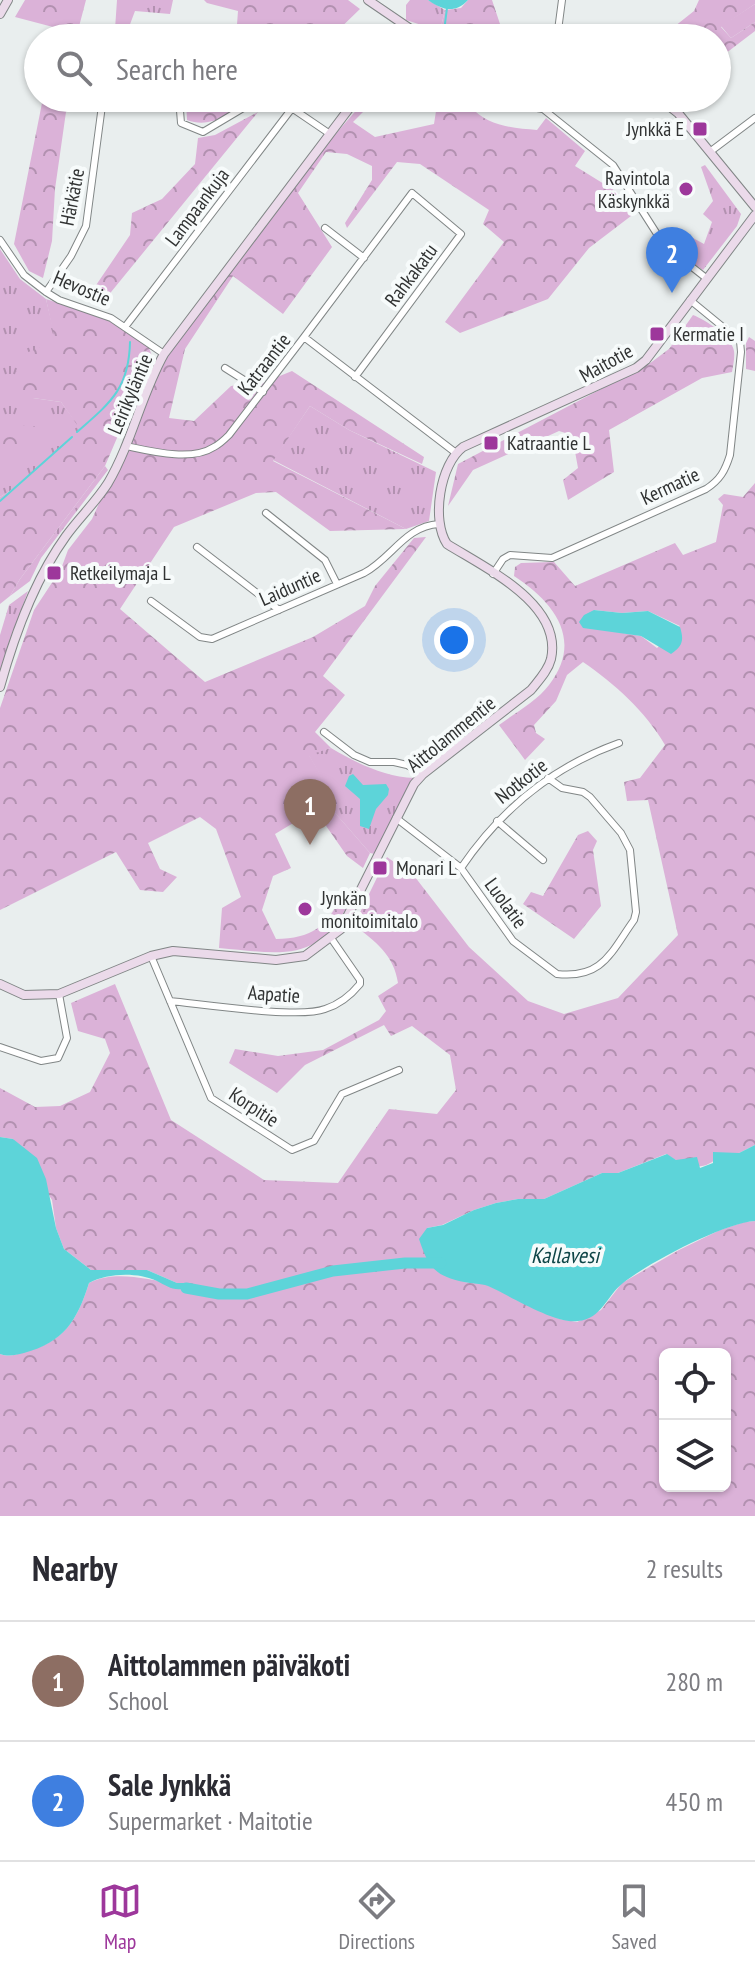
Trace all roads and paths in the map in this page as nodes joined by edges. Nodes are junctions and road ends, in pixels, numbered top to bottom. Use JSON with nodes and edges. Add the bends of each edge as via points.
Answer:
{"nodes":[{"id":1,"x":8,"y":0,"type":"edge"},
{"id":2,"x":368,"y":0,"type":"edge"},
{"id":3,"x":562,"y":0,"type":"edge"},
{"id":4,"x":0,"y":14,"type":"edge"},
{"id":5,"x":403,"y":24,"type":"edge"},
{"id":6,"x":559,"y":24,"type":"edge"},
{"id":7,"x":101,"y":112,"type":"edge"},
{"id":8,"x":180,"y":112,"type":"edge"},
{"id":9,"x":237,"y":112,"type":"edge"},
{"id":10,"x":289,"y":112,"type":"edge"},
{"id":11,"x":300,"y":112,"type":"edge"},
{"id":12,"x":346,"y":112,"type":"edge"},
{"id":13,"x":547,"y":112,"type":"edge"},
{"id":14,"x":677,"y":112,"type":"edge"},
{"id":15,"x":755,"y":118,"type":"edge"},
{"id":16,"x":330,"y":134,"type":"junction"},
{"id":17,"x":711,"y":151,"type":"junction"},
{"id":18,"x":755,"y":207,"type":"edge"},
{"id":19,"x":755,"y":215,"type":"edge"},
{"id":20,"x":325,"y":228,"type":"dead end"},
{"id":21,"x":0,"y":240,"type":"edge"},
{"id":22,"x":364,"y":258,"type":"junction"},
{"id":23,"x":706,"y":278,"type":"junction"},
{"id":24,"x":46,"y":292,"type":"junction"},
{"id":25,"x":690,"y":300,"type":"junction"},
{"id":26,"x":125,"y":327,"type":"junction"},
{"id":27,"x":304,"y":337,"type":"junction"},
{"id":28,"x":164,"y":354,"type":"junction"},
{"id":29,"x":225,"y":368,"type":"dead end"},
{"id":30,"x":355,"y":377,"type":"junction"},
{"id":31,"x":263,"y":392,"type":"junction"},
{"id":32,"x":126,"y":446,"type":"junction"},
{"id":33,"x":456,"y":453,"type":"junction"},
{"id":34,"x":266,"y":513,"type":"dead end"},
{"id":35,"x":439,"y":524,"type":"junction"},
{"id":36,"x":197,"y":547,"type":"dead end"},
{"id":37,"x":493,"y":574,"type":"junction"},
{"id":38,"x":337,"y":584,"type":"junction"},
{"id":39,"x":151,"y":601,"type":"dead end"},
{"id":40,"x":279,"y":610,"type":"junction"},
{"id":41,"x":0,"y":687,"type":"edge"},
{"id":42,"x":324,"y":732,"type":"dead end"},
{"id":43,"x":619,"y":743,"type":"dead end"},
{"id":44,"x":423,"y":774,"type":"junction"},
{"id":45,"x":548,"y":778,"type":"junction"},
{"id":46,"x":396,"y":818,"type":"junction"},
{"id":47,"x":497,"y":821,"type":"junction"},
{"id":48,"x":543,"y":860,"type":"dead end"},
{"id":49,"x":461,"y":868,"type":"junction"},
{"id":50,"x":331,"y":938,"type":"junction"},
{"id":51,"x":151,"y":956,"type":"junction"},
{"id":52,"x":0,"y":984,"type":"edge"},
{"id":53,"x":59,"y":994,"type":"junction"},
{"id":54,"x":170,"y":1001,"type":"junction"},
{"id":55,"x":0,"y":1047,"type":"edge"},
{"id":56,"x":399,"y":1070,"type":"dead end"}],
"edges":[{"from":1,"to":4,"type":"street"},
{"from":2,"to":5,"type":"street"},
{"from":3,"to":6,"type":"street"},
{"from":7,"to":24,"type":"street","name":"Härkätie","via":[[86,226]]},
{"from":8,"to":9,"type":"street","via":[[181,123],[203,132]]},
{"from":10,"to":26,"type":"street","name":"Lampaankuja"},
{"from":11,"to":16,"type":"street"},
{"from":12,"to":16,"type":"street","name":"Leirikyläntie"},
{"from":13,"to":23,"type":"street","via":[[613,165],[664,245]]},
{"from":14,"to":17,"type":"street"},
{"from":15,"to":17,"type":"street"},
{"from":16,"to":28,"type":"street","name":"Leirikyläntie"},
{"from":17,"to":18,"type":"street"},
{"from":19,"to":23,"type":"street","name":"Maitotie"},
{"from":20,"to":22,"type":"street"},
{"from":21,"to":24,"type":"street","name":"Hevostie","via":[[24,275]]},
{"from":22,"to":27,"type":"street","name":"Rahkakatu"},
{"from":22,"to":30,"type":"street","name":"Rahkakatu","via":[[412,193],[461,234]]},
{"from":23,"to":25,"type":"street","name":"Maitotie"},
{"from":24,"to":26,"type":"street","name":"Hevostie"},
{"from":25,"to":33,"type":"street","name":"Maitotie","via":[[636,368]]},
{"from":25,"to":37,"type":"street","name":"Kermatie","via":[[740,341],[725,471],[706,489],[552,558],[510,555]]},
{"from":26,"to":28,"type":"street","name":"Hevostie"},
{"from":27,"to":30,"type":"street","name":"Katraantie"},
{"from":27,"to":31,"type":"street","name":"Katraantie"},
{"from":28,"to":32,"type":"street","name":"Leirikyläntie"},
{"from":29,"to":31,"type":"street"},
{"from":30,"to":33,"type":"street","name":"Katraantie"},
{"from":31,"to":32,"type":"street","name":"Katraantie","via":[[229,435],[205,452]]},
{"from":32,"to":41,"type":"street","name":"Leirikyläntie","via":[[106,486],[56,552],[20,628]]},
{"from":33,"to":35,"type":"street","via":[[447,469]]},
{"from":34,"to":38,"type":"street","via":[[325,560]]},
{"from":35,"to":37,"type":"street","name":"Aittolammentie","via":[[447,544]]},
{"from":35,"to":38,"type":"street","name":"Laiduntie","via":[[412,532],[377,566]]},
{"from":36,"to":40,"type":"street"},
{"from":37,"to":44,"type":"street","name":"Aittolammentie","via":[[534,603],[551,636],[551,658],[531,690]]},
{"from":38,"to":40,"type":"street","name":"Laiduntie"},
{"from":39,"to":40,"type":"street","name":"Laiduntie","via":[[206,640]]},
{"from":42,"to":44,"type":"street","via":[[370,762],[394,762]]},
{"from":43,"to":45,"type":"street","name":"Notkotie"},
{"from":44,"to":46,"type":"street","name":"Aittolammentie"},
{"from":45,"to":47,"type":"street","name":"Notkotie"},
{"from":45,"to":49,"type":"street","name":"Luolatie","via":[[590,797],[630,850],[634,920],[598,968],[564,975],[543,964],[513,941]]},
{"from":46,"to":49,"type":"street","name":"Luolatie"},
{"from":46,"to":50,"type":"street","name":"Aittolammentie","via":[[346,921]]},
{"from":47,"to":48,"type":"street"},
{"from":47,"to":49,"type":"street","name":"Notkotie"},
{"from":50,"to":51,"type":"street","name":"Aittolammentie","via":[[292,959],[173,951]]},
{"from":50,"to":54,"type":"street","name":"Aapatie","via":[[360,984],[324,1010]]},
{"from":51,"to":53,"type":"street","name":"Aittolammentie"},
{"from":51,"to":54,"type":"street","name":"Korpitie"},
{"from":52,"to":53,"type":"street","name":"Aittolammentie","via":[[24,995]]},
{"from":53,"to":55,"type":"street","via":[[67,1038],[58,1058],[41,1061]]},
{"from":54,"to":56,"type":"street","name":"Korpitie","via":[[211,1098],[292,1150],[314,1141],[342,1094]]}]}
